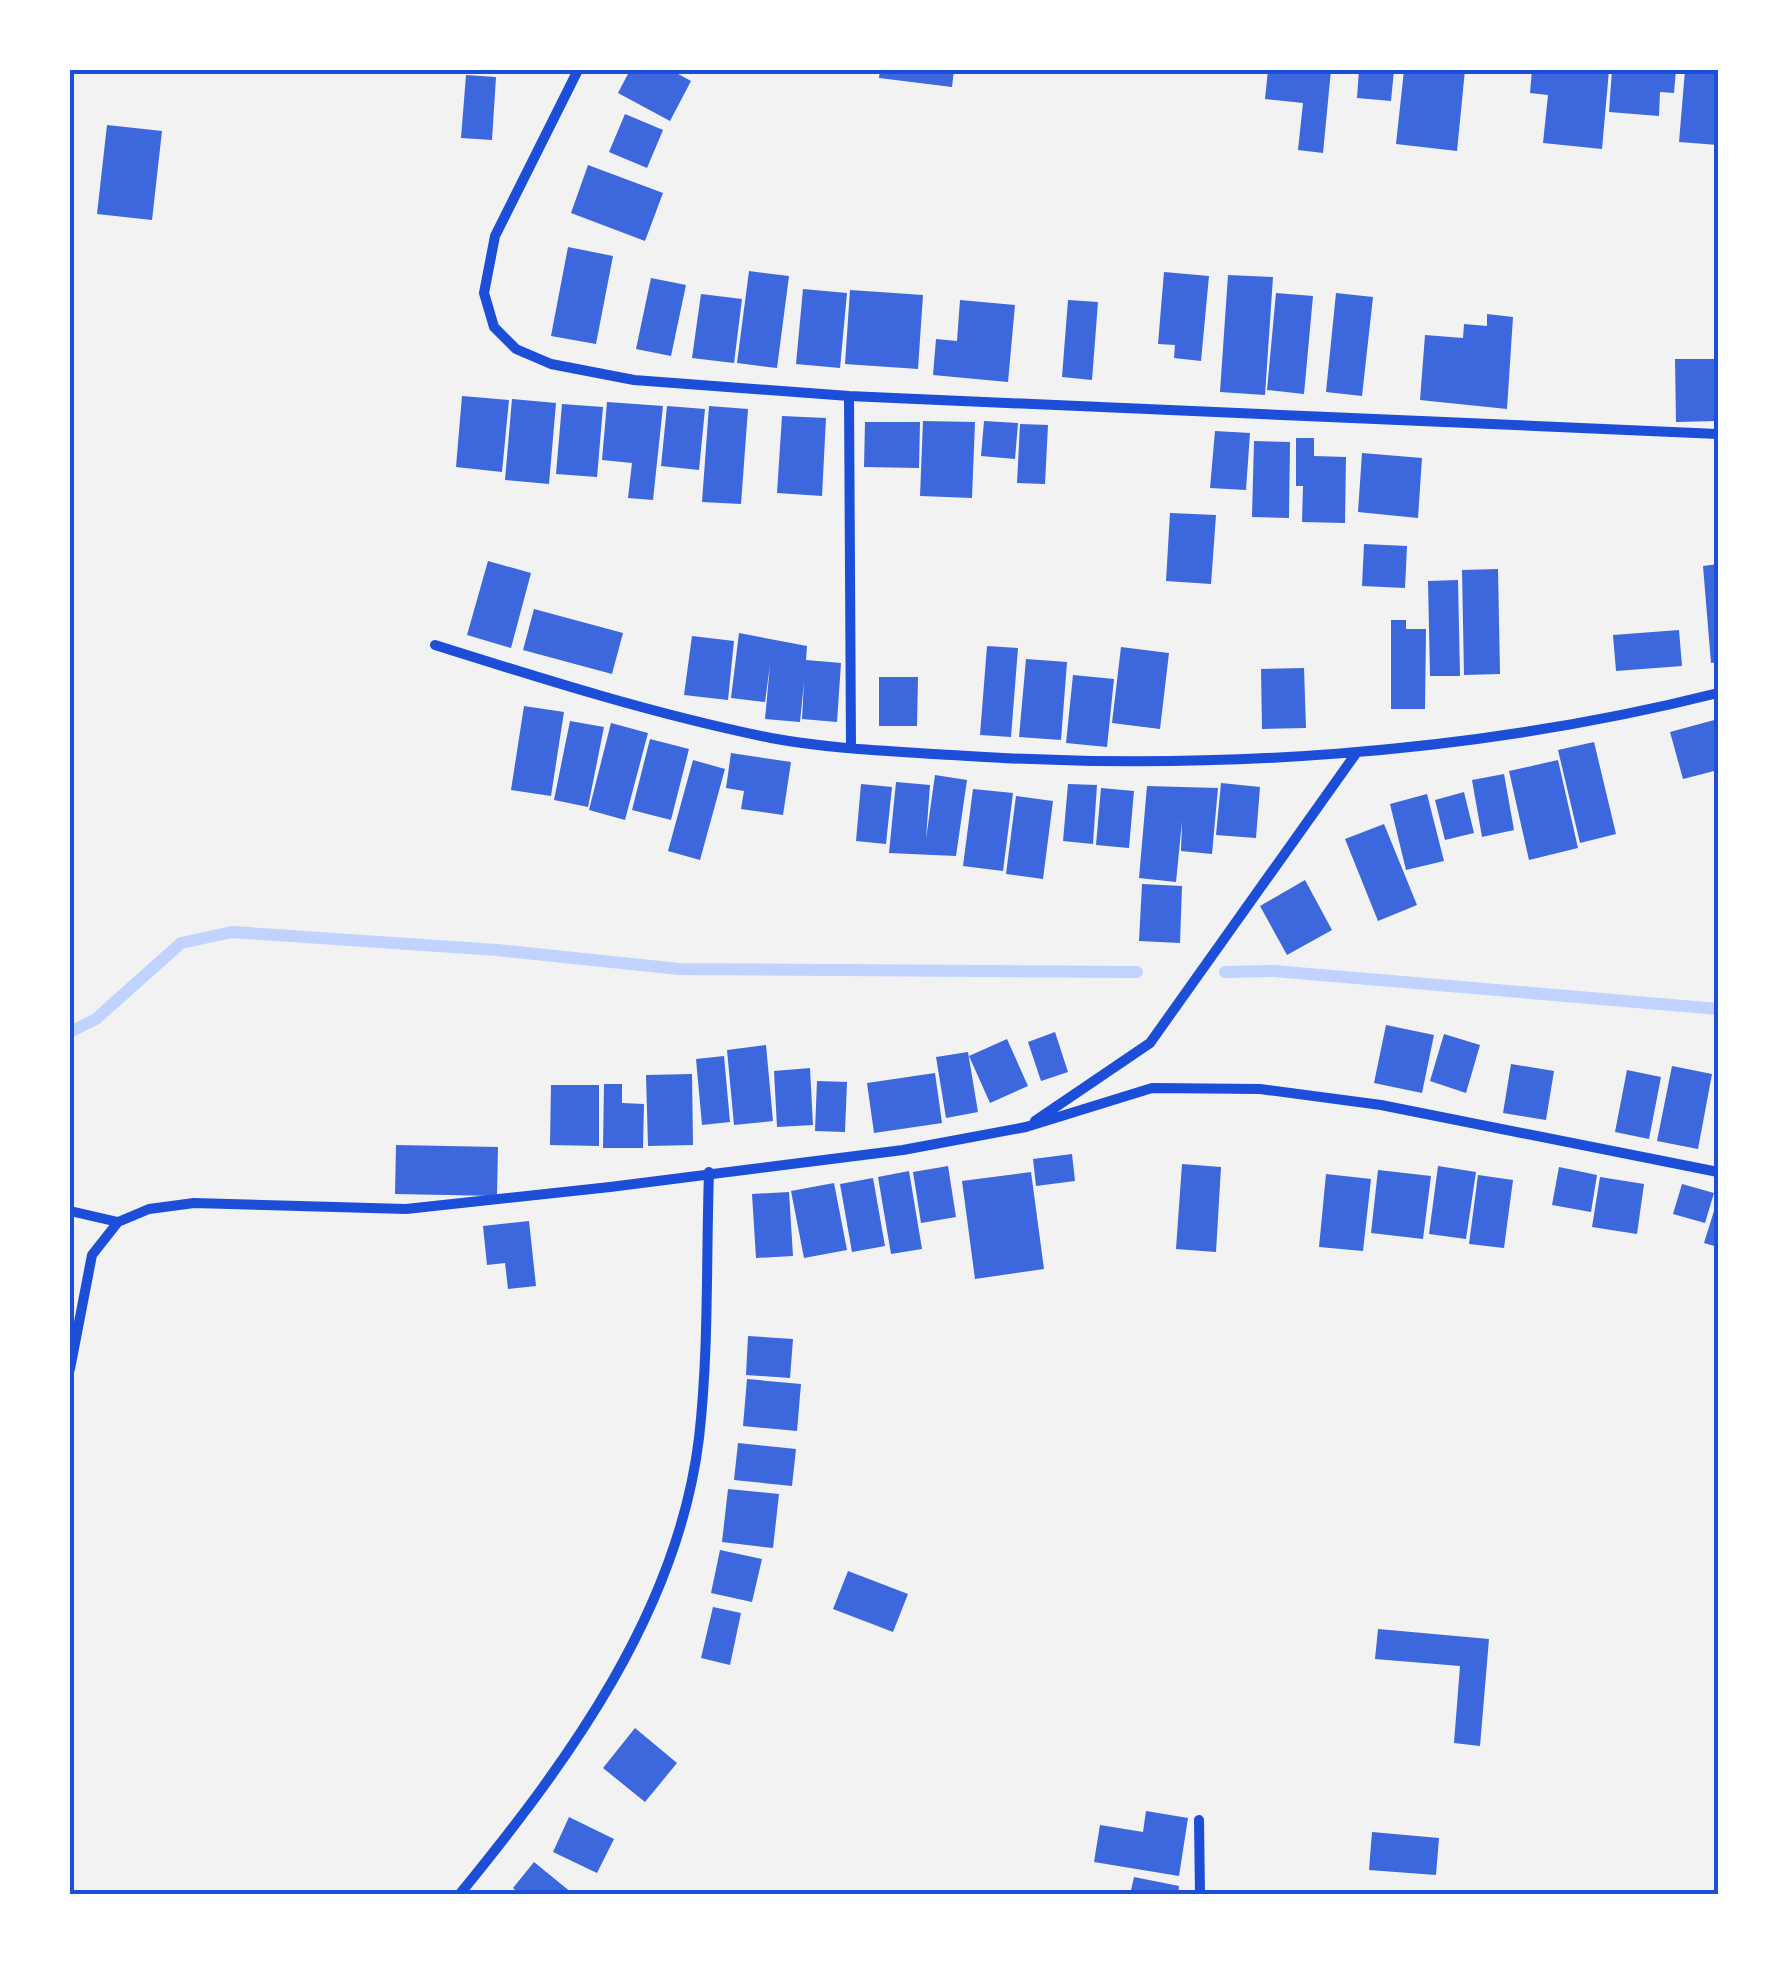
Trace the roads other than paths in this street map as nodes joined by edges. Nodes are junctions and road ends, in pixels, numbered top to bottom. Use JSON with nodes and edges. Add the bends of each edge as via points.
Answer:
{"nodes":[{"id":1,"x":571,"y":73,"type":"edge"},
{"id":2,"x":849,"y":396,"type":"junction"},
{"id":3,"x":1718,"y":434,"type":"edge"},
{"id":4,"x":436,"y":644,"type":"dead end"},
{"id":5,"x":1718,"y":693,"type":"edge"},
{"id":6,"x":851,"y":748,"type":"junction"},
{"id":7,"x":1358,"y":752,"type":"junction"},
{"id":8,"x":1026,"y":1127,"type":"junction"},
{"id":9,"x":709,"y":1172,"type":"junction"},
{"id":10,"x":1718,"y":1172,"type":"edge"},
{"id":11,"x":70,"y":1211,"type":"edge"},
{"id":12,"x":118,"y":1222,"type":"junction"},
{"id":13,"x":70,"y":1369,"type":"edge"},
{"id":14,"x":1199,"y":1820,"type":"dead end"},
{"id":15,"x":459,"y":1895,"type":"edge"},
{"id":16,"x":1200,"y":1895,"type":"edge"}],
"edges":[{"from":1,"to":2,"type":"street","via":[[495,236],[484,293],[494,327],[516,349],[551,364],[634,380]]},
{"from":2,"to":3,"type":"street"},
{"from":2,"to":6,"type":"street"},
{"from":4,"to":6,"type":"street","via":[[658,712]]},
{"from":5,"to":7,"type":"street","via":[[1632,715]]},
{"from":6,"to":7,"type":"street","via":[[1045,761]]},
{"from":7,"to":8,"type":"street","via":[[1150,1043]]},
{"from":8,"to":9,"type":"street","via":[[903,1150]]},
{"from":8,"to":10,"type":"street","via":[[1152,1088],[1260,1089],[1381,1105]]},
{"from":9,"to":12,"type":"street","via":[[406,1208],[194,1203],[149,1209]]},
{"from":9,"to":15,"type":"street","via":[[699,1438],[672,1558],[577,1742]]},
{"from":11,"to":12,"type":"street"},
{"from":12,"to":13,"type":"street","via":[[92,1255]]},
{"from":14,"to":16,"type":"street"}]}
